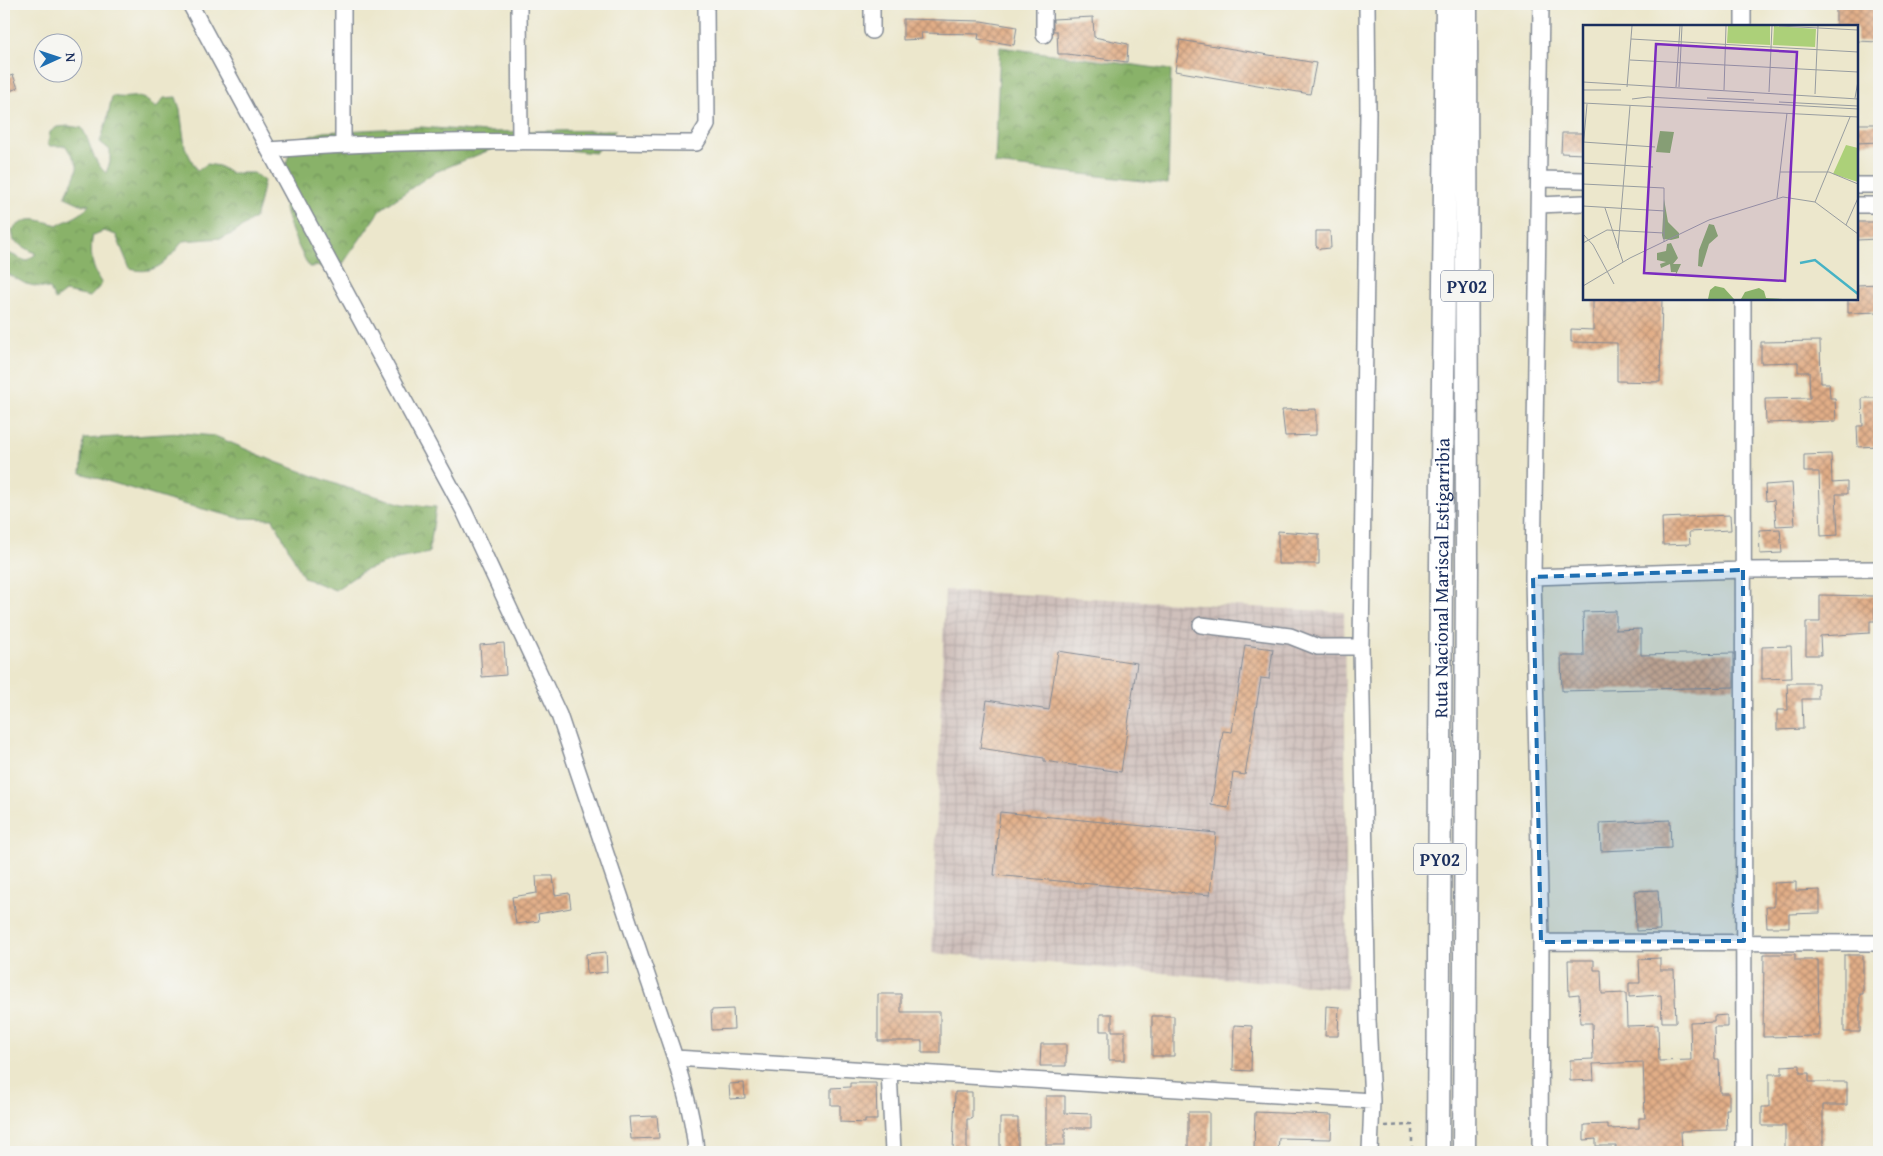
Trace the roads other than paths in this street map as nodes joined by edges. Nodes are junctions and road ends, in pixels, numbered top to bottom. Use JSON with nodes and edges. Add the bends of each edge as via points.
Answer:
{"nodes":[{"id":1,"x":190,"y":4,"type":"edge"},
{"id":2,"x":343,"y":4,"type":"edge"},
{"id":3,"x":519,"y":4,"type":"edge"},
{"id":4,"x":706,"y":4,"type":"edge"},
{"id":5,"x":872,"y":4,"type":"edge"},
{"id":6,"x":1044,"y":4,"type":"edge"},
{"id":7,"x":1367,"y":4,"type":"edge"},
{"id":8,"x":1447,"y":4,"type":"edge"},
{"id":9,"x":1466,"y":4,"type":"edge"},
{"id":10,"x":1541,"y":4,"type":"edge"},
{"id":11,"x":1743,"y":4,"type":"edge"},
{"id":12,"x":1743,"y":25,"type":"edge"},
{"id":13,"x":872,"y":31,"type":"dead end"},
{"id":14,"x":1044,"y":35,"type":"dead end"},
{"id":15,"x":520,"y":142,"type":"junction"},
{"id":16,"x":343,"y":143,"type":"junction"},
{"id":17,"x":269,"y":150,"type":"junction"},
{"id":18,"x":1539,"y":179,"type":"junction"},
{"id":19,"x":1583,"y":180,"type":"edge"},
{"id":20,"x":1858,"y":185,"type":"edge"},
{"id":21,"x":1879,"y":185,"type":"edge"},
{"id":22,"x":1583,"y":203,"type":"edge"},
{"id":23,"x":1858,"y":204,"type":"edge"},
{"id":24,"x":1539,"y":205,"type":"junction"},
{"id":25,"x":1879,"y":205,"type":"edge"},
{"id":26,"x":1743,"y":300,"type":"edge"},
{"id":27,"x":1743,"y":570,"type":"junction"},
{"id":28,"x":1879,"y":570,"type":"edge"},
{"id":29,"x":1533,"y":577,"type":"junction"},
{"id":30,"x":1201,"y":625,"type":"dead end"},
{"id":31,"x":1361,"y":647,"type":"junction"},
{"id":32,"x":1744,"y":941,"type":"junction"},
{"id":33,"x":1541,"y":942,"type":"junction"},
{"id":34,"x":1879,"y":943,"type":"edge"},
{"id":35,"x":675,"y":1058,"type":"junction"},
{"id":36,"x":889,"y":1071,"type":"junction"},
{"id":37,"x":1372,"y":1101,"type":"junction"},
{"id":38,"x":696,"y":1152,"type":"edge"},
{"id":39,"x":893,"y":1152,"type":"edge"},
{"id":40,"x":1370,"y":1152,"type":"edge"},
{"id":41,"x":1438,"y":1152,"type":"edge"},
{"id":42,"x":1464,"y":1152,"type":"edge"},
{"id":43,"x":1540,"y":1152,"type":"edge"},
{"id":44,"x":1744,"y":1152,"type":"edge"}],
"edges":[{"from":1,"to":17,"type":"street"},
{"from":2,"to":16,"type":"street"},
{"from":3,"to":15,"type":"street"},
{"from":4,"to":15,"type":"street","via":[[707,125],[696,143]]},
{"from":5,"to":13,"type":"street"},
{"from":6,"to":14,"type":"street"},
{"from":7,"to":31,"type":"street"},
{"from":8,"to":41,"type":"highway","name":"Ruta Nacional Mariscal Estigarribia","number":"PY02"},
{"from":9,"to":42,"type":"highway","name":"Ruta Nacional Mariscal Estigarribia","number":"PY02"},
{"from":10,"to":18,"type":"street"},
{"from":11,"to":12,"type":"street"},
{"from":15,"to":16,"type":"street"},
{"from":16,"to":17,"type":"street"},
{"from":17,"to":35,"type":"street","via":[[464,511],[559,715]]},
{"from":18,"to":19,"type":"street"},
{"from":18,"to":24,"type":"street"},
{"from":20,"to":21,"type":"street"},
{"from":22,"to":24,"type":"street"},
{"from":23,"to":25,"type":"street"},
{"from":24,"to":29,"type":"street"},
{"from":26,"to":27,"type":"street"},
{"from":27,"to":28,"type":"street"},
{"from":27,"to":29,"type":"street"},
{"from":27,"to":32,"type":"street"},
{"from":29,"to":33,"type":"street"},
{"from":30,"to":31,"type":"street","via":[[1290,636],[1318,647]]},
{"from":31,"to":37,"type":"street"},
{"from":32,"to":33,"type":"street"},
{"from":32,"to":34,"type":"street"},
{"from":32,"to":44,"type":"street"},
{"from":33,"to":43,"type":"street"},
{"from":35,"to":36,"type":"street"},
{"from":35,"to":38,"type":"street","via":[[689,1106]]},
{"from":36,"to":37,"type":"street"},
{"from":36,"to":39,"type":"street"},
{"from":37,"to":40,"type":"street"}]}
